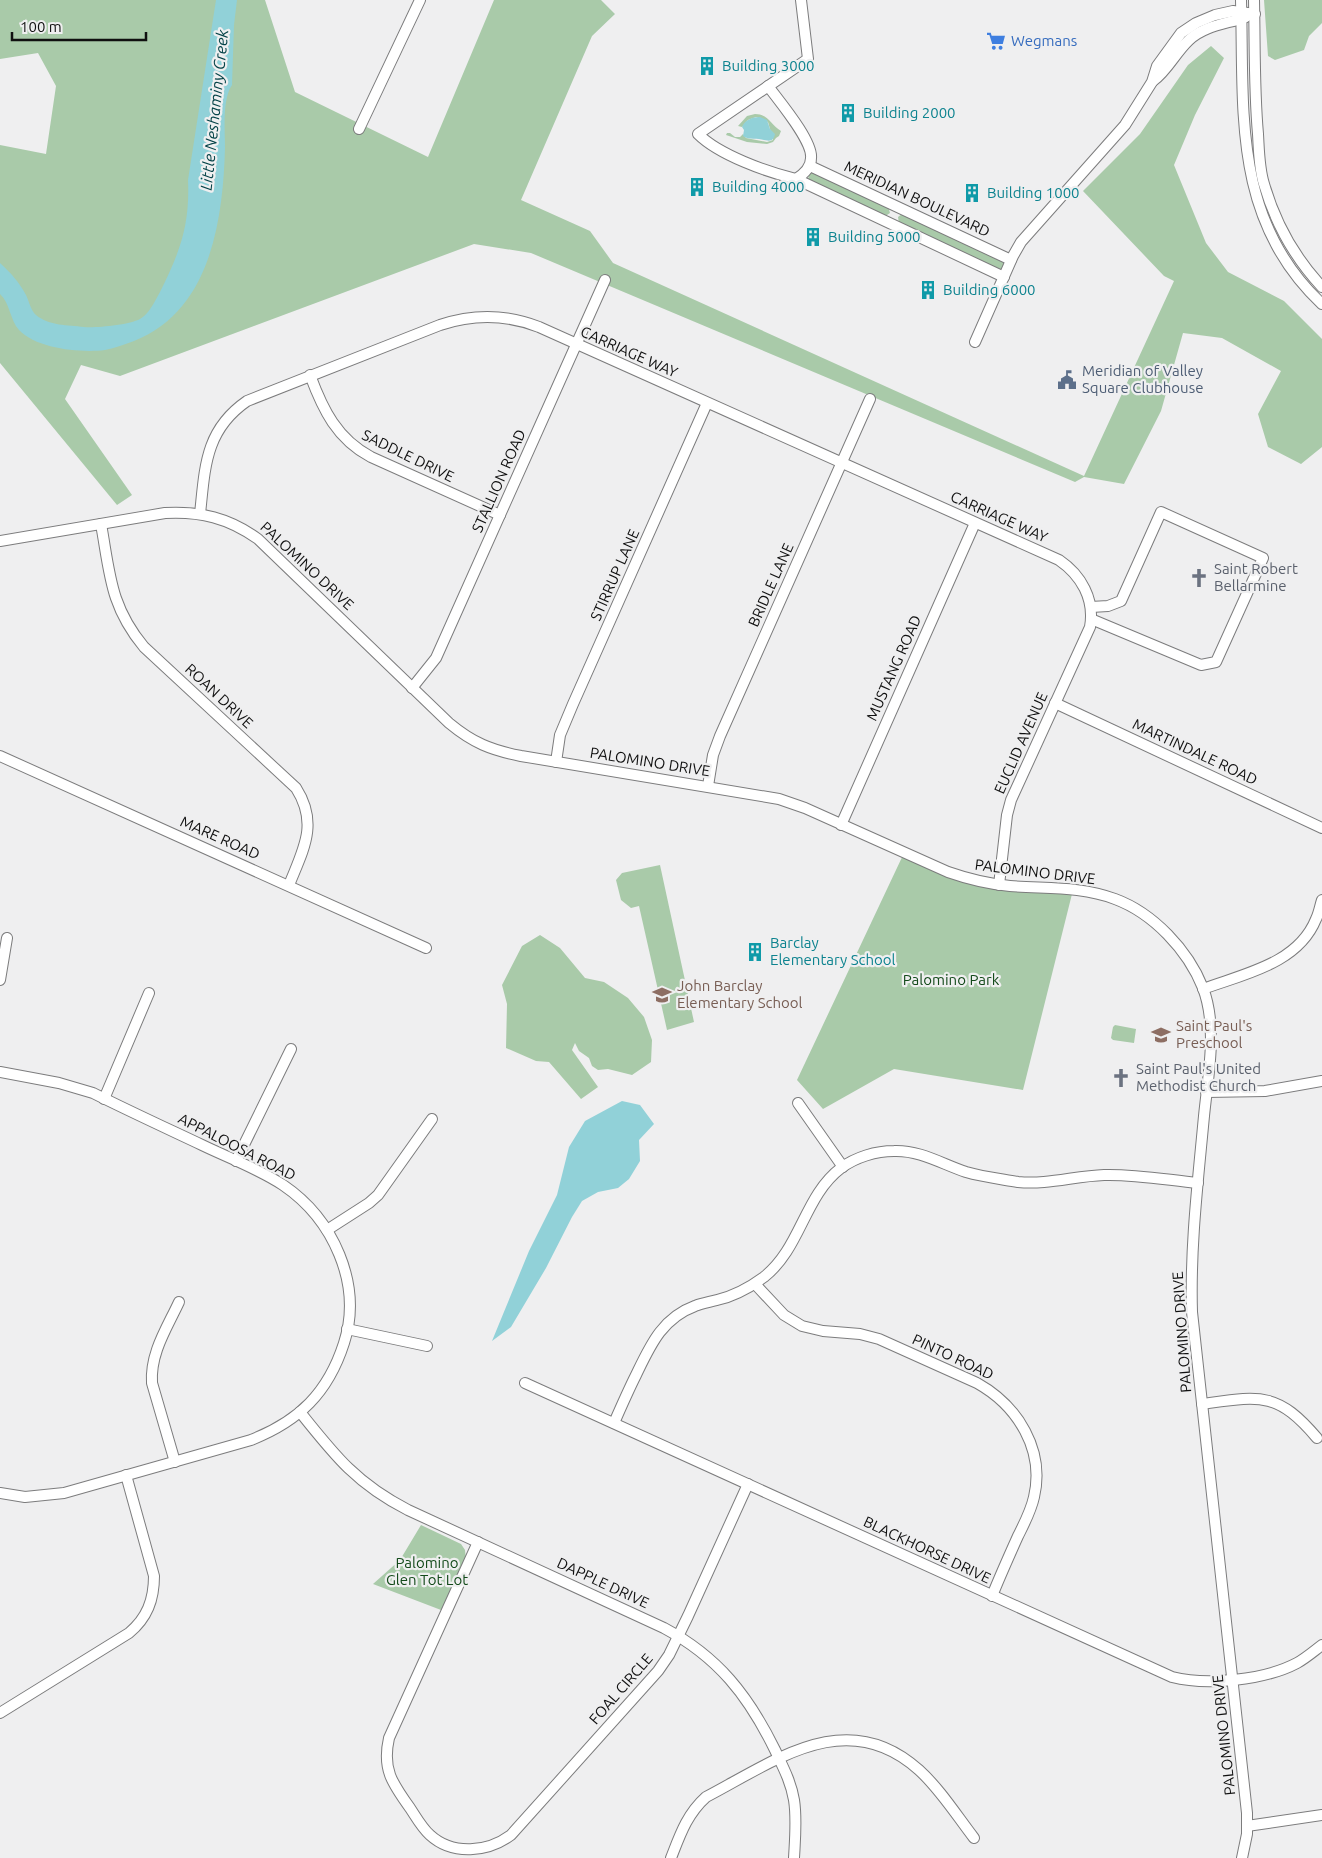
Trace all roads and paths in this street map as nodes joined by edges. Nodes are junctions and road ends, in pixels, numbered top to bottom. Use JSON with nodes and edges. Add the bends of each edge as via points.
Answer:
{"nodes":[{"id":1,"x":420,"y":0,"type":"edge"},
{"id":2,"x":801,"y":0,"type":"edge"},
{"id":3,"x":1241,"y":0,"type":"edge"},
{"id":4,"x":1254,"y":0,"type":"edge"},
{"id":5,"x":1254,"y":14,"type":"junction"},
{"id":6,"x":1242,"y":15,"type":"junction"},
{"id":7,"x":768,"y":86,"type":"junction"},
{"id":8,"x":359,"y":129,"type":"dead end"},
{"id":9,"x":810,"y":166,"type":"junction"},
{"id":10,"x":796,"y":180,"type":"junction"},
{"id":11,"x":1011,"y":260,"type":"junction"},
{"id":12,"x":1004,"y":277,"type":"junction"},
{"id":13,"x":605,"y":280,"type":"dead end"},
{"id":14,"x":1322,"y":287,"type":"edge"},
{"id":15,"x":1322,"y":304,"type":"edge"},
{"id":16,"x":975,"y":342,"type":"dead end"},
{"id":17,"x":576,"y":345,"type":"junction"},
{"id":18,"x":310,"y":375,"type":"junction"},
{"id":19,"x":870,"y":399,"type":"dead end"},
{"id":20,"x":707,"y":403,"type":"junction"},
{"id":21,"x":841,"y":463,"type":"junction"},
{"id":22,"x":200,"y":514,"type":"junction"},
{"id":23,"x":500,"y":515,"type":"junction"},
{"id":24,"x":975,"y":523,"type":"junction"},
{"id":25,"x":101,"y":524,"type":"junction"},
{"id":26,"x":0,"y":541,"type":"edge"},
{"id":27,"x":1090,"y":604,"type":"junction"},
{"id":28,"x":1092,"y":619,"type":"junction"},
{"id":29,"x":412,"y":688,"type":"junction"},
{"id":30,"x":1055,"y":703,"type":"junction"},
{"id":31,"x":0,"y":756,"type":"edge"},
{"id":32,"x":556,"y":762,"type":"junction"},
{"id":33,"x":708,"y":786,"type":"junction"},
{"id":34,"x":841,"y":825,"type":"junction"},
{"id":35,"x":1322,"y":828,"type":"edge"},
{"id":36,"x":289,"y":885,"type":"junction"},
{"id":37,"x":999,"y":885,"type":"junction"},
{"id":38,"x":1322,"y":900,"type":"edge"},
{"id":39,"x":7,"y":938,"type":"dead end"},
{"id":40,"x":426,"y":948,"type":"dead end"},
{"id":41,"x":0,"y":980,"type":"edge"},
{"id":42,"x":1203,"y":988,"type":"junction"},
{"id":43,"x":149,"y":992,"type":"dead end"},
{"id":44,"x":291,"y":1049,"type":"dead end"},
{"id":45,"x":0,"y":1072,"type":"edge"},
{"id":46,"x":1322,"y":1081,"type":"edge"},
{"id":47,"x":1206,"y":1092,"type":"junction"},
{"id":48,"x":104,"y":1098,"type":"junction"},
{"id":49,"x":798,"y":1103,"type":"dead end"},
{"id":50,"x":432,"y":1119,"type":"dead end"},
{"id":51,"x":236,"y":1161,"type":"junction"},
{"id":52,"x":843,"y":1167,"type":"junction"},
{"id":53,"x":1198,"y":1183,"type":"junction"},
{"id":54,"x":327,"y":1230,"type":"junction"},
{"id":55,"x":754,"y":1284,"type":"junction"},
{"id":56,"x":179,"y":1302,"type":"dead end"},
{"id":57,"x":347,"y":1329,"type":"junction"},
{"id":58,"x":427,"y":1346,"type":"dead end"},
{"id":59,"x":524,"y":1383,"type":"dead end"},
{"id":60,"x":1202,"y":1404,"type":"junction"},
{"id":61,"x":300,"y":1412,"type":"junction"},
{"id":62,"x":614,"y":1423,"type":"junction"},
{"id":63,"x":1317,"y":1438,"type":"dead end"},
{"id":64,"x":175,"y":1462,"type":"junction"},
{"id":65,"x":126,"y":1475,"type":"junction"},
{"id":66,"x":748,"y":1484,"type":"junction"},
{"id":67,"x":0,"y":1493,"type":"edge"},
{"id":68,"x":478,"y":1542,"type":"junction"},
{"id":69,"x":992,"y":1596,"type":"junction"},
{"id":70,"x":679,"y":1636,"type":"junction"},
{"id":71,"x":1322,"y":1645,"type":"edge"},
{"id":72,"x":1233,"y":1679,"type":"junction"},
{"id":73,"x":0,"y":1713,"type":"edge"},
{"id":74,"x":779,"y":1759,"type":"junction"},
{"id":75,"x":1322,"y":1815,"type":"edge"},
{"id":76,"x":1247,"y":1826,"type":"junction"},
{"id":77,"x":974,"y":1838,"type":"dead end"},
{"id":78,"x":481,"y":1853,"type":"edge"},
{"id":79,"x":670,"y":1858,"type":"edge"},
{"id":80,"x":794,"y":1858,"type":"edge"},
{"id":81,"x":1242,"y":1858,"type":"edge"}],
"edges":[{"from":1,"to":8,"type":"street"},
{"from":2,"to":7,"type":"street","via":[[808,58]]},
{"from":3,"to":6,"type":"street"},
{"from":4,"to":5,"type":"street"},
{"from":5,"to":6,"type":"street"},
{"from":5,"to":14,"type":"street","via":[[1256,117],[1264,184],[1288,240]]},
{"from":6,"to":11,"type":"street","via":[[1233,11],[1208,17],[1181,33],[1125,124],[1021,242]]},
{"from":6,"to":15,"type":"street","via":[[1245,147],[1255,195],[1281,253],[1299,280]]},
{"from":7,"to":9,"type":"street","via":[[810,146]]},
{"from":7,"to":10,"type":"street","via":[[698,134],[713,147]]},
{"from":9,"to":10,"type":"street"},
{"from":9,"to":11,"type":"street","name":"MERIDIAN BOULEVARD"},
{"from":10,"to":12,"type":"street"},
{"from":11,"to":12,"type":"street"},
{"from":12,"to":16,"type":"street"},
{"from":13,"to":17,"type":"street","name":"STALLION ROAD"},
{"from":17,"to":18,"type":"street","name":"CARRIAGE WAY","via":[[539,327],[512,319],[466,318]]},
{"from":17,"to":20,"type":"street","name":"CARRIAGE WAY"},
{"from":17,"to":23,"type":"street","name":"STALLION ROAD"},
{"from":18,"to":22,"type":"street","name":"CARRIAGE WAY","via":[[247,401],[228,416],[215,434],[207,456]]},
{"from":18,"to":23,"type":"street","name":"SADDLE DRIVE","via":[[327,415],[351,445],[370,457]]},
{"from":19,"to":21,"type":"street","name":"BRIDLE LANE"},
{"from":20,"to":21,"type":"street","name":"CARRIAGE WAY"},
{"from":20,"to":32,"type":"street","name":"STIRRUP LANE","via":[[573,704],[560,735]]},
{"from":21,"to":24,"type":"street","name":"CARRIAGE WAY"},
{"from":21,"to":33,"type":"street","name":"BRIDLE LANE","via":[[720,736]]},
{"from":22,"to":25,"type":"street","name":"PALOMINO DRIVE","via":[[165,513]]},
{"from":22,"to":29,"type":"street","name":"PALOMINO DRIVE","via":[[230,522],[258,539]]},
{"from":23,"to":29,"type":"street","name":"STALLION ROAD","via":[[436,658]]},
{"from":24,"to":27,"type":"street","name":"CARRIAGE WAY","via":[[1066,565],[1082,582]]},
{"from":24,"to":34,"type":"street","name":"MUSTANG ROAD"},
{"from":25,"to":26,"type":"street","name":"PALOMINO DRIVE"},
{"from":25,"to":36,"type":"street","name":"ROAN DRIVE","via":[[114,594],[132,634],[301,796],[306,808],[308,833]]},
{"from":27,"to":28,"type":"street","name":"EUCLID AVENUE"},
{"from":27,"to":28,"type":"street","via":[[1108,606],[1121,601],[1161,512],[1263,558],[1216,662],[1201,665]]},
{"from":28,"to":30,"type":"street","name":"EUCLID AVENUE"},
{"from":29,"to":32,"type":"street","name":"PALOMINO DRIVE","via":[[449,724],[476,743],[496,751]]},
{"from":30,"to":35,"type":"street","name":"MARTINDALE ROAD"},
{"from":30,"to":37,"type":"street","name":"EUCLID AVENUE","via":[[1011,800]]},
{"from":31,"to":36,"type":"street","name":"MARE ROAD"},
{"from":32,"to":33,"type":"street","name":"PALOMINO DRIVE"},
{"from":33,"to":34,"type":"street","name":"PALOMINO DRIVE","via":[[779,799]]},
{"from":34,"to":37,"type":"street","name":"PALOMINO DRIVE","via":[[948,872]]},
{"from":36,"to":40,"type":"street","name":"MARE ROAD"},
{"from":37,"to":42,"type":"street","name":"PALOMINO DRIVE","via":[[1079,890],[1131,907],[1177,946]]},
{"from":38,"to":42,"type":"street","via":[[1310,930],[1288,954],[1264,967]]},
{"from":39,"to":41,"type":"street"},
{"from":42,"to":47,"type":"street","name":"PALOMINO DRIVE","via":[[1210,1036]]},
{"from":43,"to":48,"type":"street"},
{"from":44,"to":51,"type":"street"},
{"from":45,"to":48,"type":"street","name":"APPALOOSA ROAD","via":[[73,1087]]},
{"from":46,"to":47,"type":"street","via":[[1265,1091]]},
{"from":47,"to":53,"type":"street","name":"PALOMINO DRIVE"},
{"from":48,"to":51,"type":"street","name":"APPALOOSA ROAD"},
{"from":49,"to":52,"type":"street"},
{"from":50,"to":54,"type":"street","via":[[378,1195]]},
{"from":51,"to":54,"type":"street","name":"APPALOOSA ROAD","via":[[300,1197]]},
{"from":52,"to":53,"type":"street","via":[[868,1154],[901,1151],[920,1154],[975,1174],[1018,1182],[1115,1175]]},
{"from":52,"to":55,"type":"street","via":[[831,1176],[815,1197],[779,1262]]},
{"from":53,"to":60,"type":"street","name":"PALOMINO DRIVE","via":[[1191,1271]]},
{"from":54,"to":57,"type":"street","name":"APPALOOSA ROAD","via":[[347,1280]]},
{"from":55,"to":62,"type":"street","via":[[733,1295],[695,1306],[665,1325],[651,1343]]},
{"from":55,"to":69,"type":"street","name":"PINTO ROAD","via":[[776,1308],[797,1324],[812,1329],[860,1334],[889,1343],[990,1390],[1011,1409],[1032,1449],[1036,1486],[1029,1511]]},
{"from":56,"to":64,"type":"street","via":[[156,1350],[152,1371],[152,1383]]},
{"from":57,"to":58,"type":"street"},
{"from":57,"to":61,"type":"street","name":"APPALOOSA ROAD","via":[[339,1359],[328,1380]]},
{"from":59,"to":62,"type":"street","name":"BLACKHORSE DRIVE"},
{"from":60,"to":63,"type":"street","via":[[1251,1398],[1268,1401],[1304,1422]]},
{"from":60,"to":72,"type":"street","name":"PALOMINO DRIVE"},
{"from":61,"to":64,"type":"street","name":"APPALOOSA ROAD","via":[[278,1428],[251,1440]]},
{"from":61,"to":68,"type":"street","name":"DAPPLE DRIVE","via":[[338,1459],[370,1488],[402,1507]]},
{"from":62,"to":66,"type":"street","name":"BLACKHORSE DRIVE"},
{"from":64,"to":65,"type":"street","name":"APPALOOSA ROAD"},
{"from":65,"to":67,"type":"street","name":"APPALOOSA ROAD","via":[[49,1496],[24,1497]]},
{"from":65,"to":73,"type":"street","via":[[154,1576],[148,1610],[129,1633]]},
{"from":66,"to":69,"type":"street","name":"BLACKHORSE DRIVE"},
{"from":66,"to":70,"type":"street","name":"FOAL CIRCLE"},
{"from":68,"to":70,"type":"street","name":"DAPPLE DRIVE"},
{"from":68,"to":78,"type":"street","name":"FOAL CIRCLE","via":[[389,1738],[386,1761],[395,1787],[431,1836],[455,1848]]},
{"from":69,"to":72,"type":"street","name":"BLACKHORSE DRIVE","via":[[1172,1677],[1198,1682]]},
{"from":70,"to":74,"type":"street","name":"DAPPLE DRIVE","via":[[713,1661],[738,1687],[758,1717]]},
{"from":70,"to":78,"type":"street","name":"FOAL CIRCLE","via":[[658,1672],[518,1828]]},
{"from":71,"to":72,"type":"street","name":"BLACKHORSE DRIVE","via":[[1286,1668]]},
{"from":72,"to":76,"type":"street","name":"PALOMINO DRIVE"},
{"from":74,"to":77,"type":"street","via":[[806,1746],[829,1741],[852,1740],[893,1752],[919,1770]]},
{"from":74,"to":79,"type":"street","via":[[697,1806],[687,1819]]},
{"from":74,"to":80,"type":"street","name":"DAPPLE DRIVE","via":[[794,1800]]},
{"from":75,"to":76,"type":"street"},
{"from":76,"to":81,"type":"street","name":"PALOMINO DRIVE"}]}
